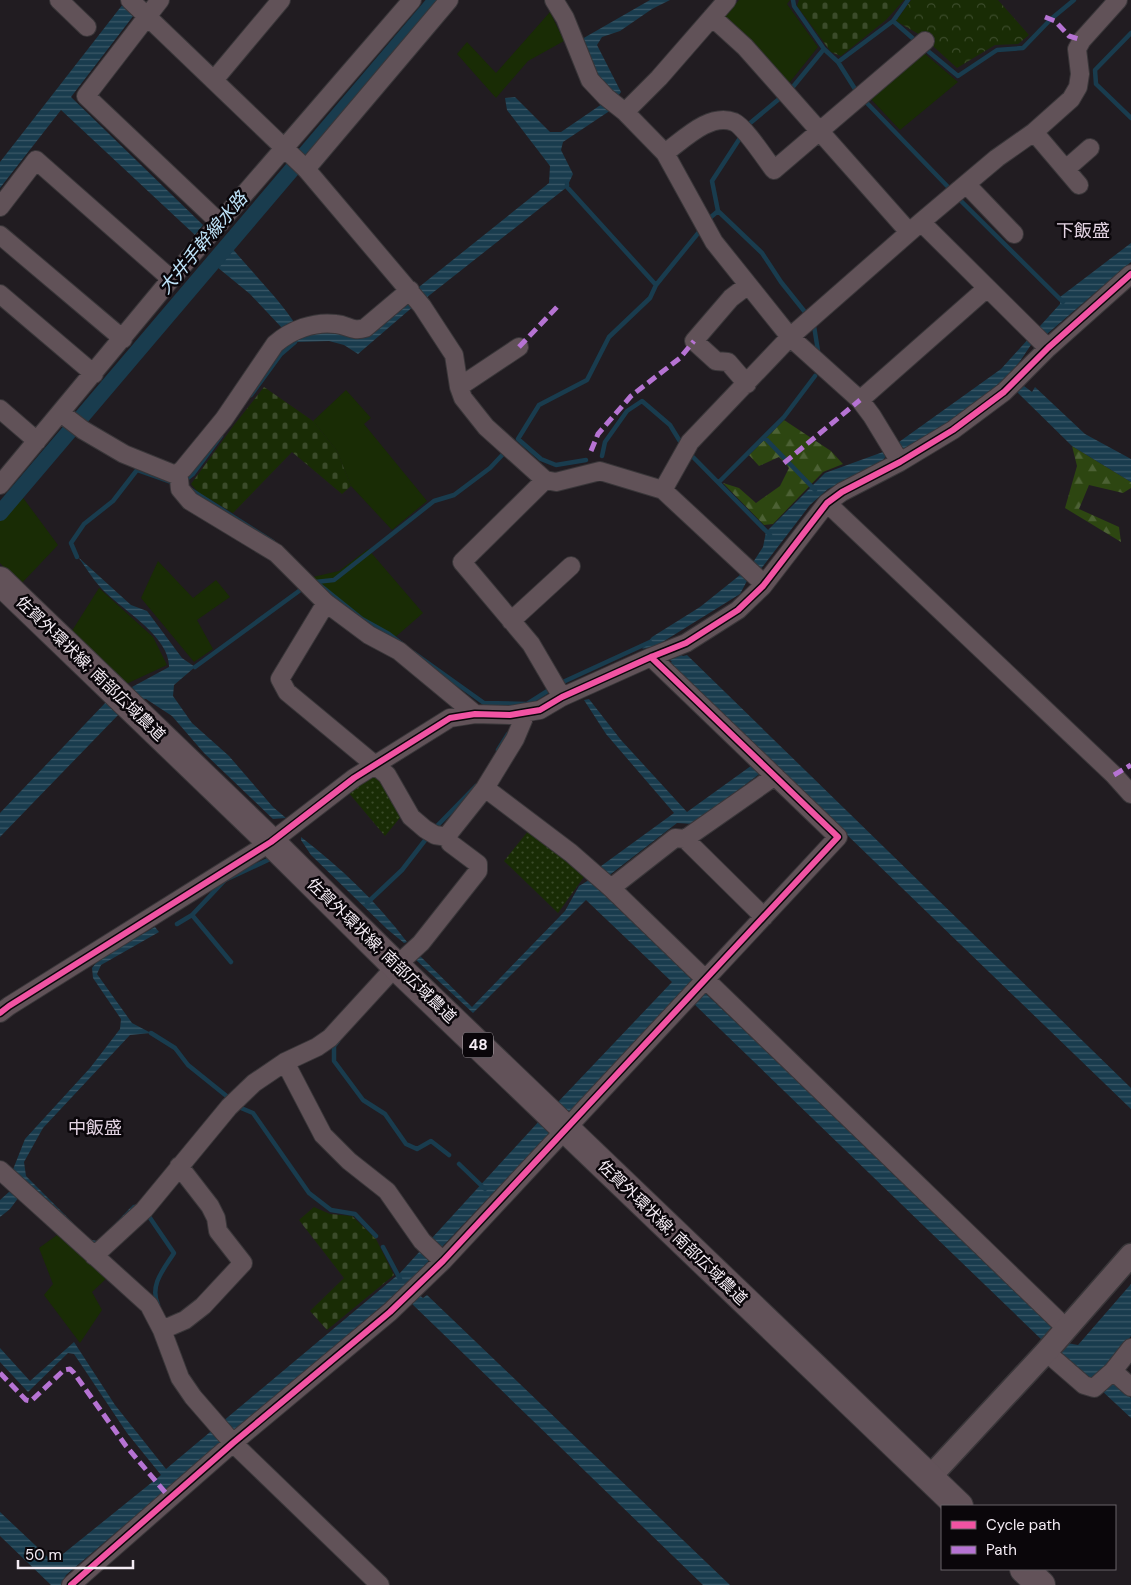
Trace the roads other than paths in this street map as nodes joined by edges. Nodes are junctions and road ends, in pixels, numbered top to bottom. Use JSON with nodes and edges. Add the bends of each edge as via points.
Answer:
{"nodes":[{"id":1,"x":59,"y":0,"type":"edge"},
{"id":2,"x":130,"y":0,"type":"edge"},
{"id":3,"x":160,"y":0,"type":"edge"},
{"id":4,"x":281,"y":0,"type":"edge"},
{"id":5,"x":412,"y":0,"type":"edge"},
{"id":6,"x":449,"y":0,"type":"edge"},
{"id":7,"x":554,"y":0,"type":"edge"},
{"id":8,"x":727,"y":0,"type":"edge"},
{"id":9,"x":1118,"y":0,"type":"edge"},
{"id":10,"x":147,"y":17,"type":"junction"},
{"id":11,"x":712,"y":17,"type":"junction"},
{"id":12,"x":87,"y":27,"type":"dead end"},
{"id":13,"x":922,"y":44,"type":"dead end"},
{"id":14,"x":214,"y":80,"type":"junction"},
{"id":15,"x":624,"y":112,"type":"junction"},
{"id":16,"x":820,"y":132,"type":"junction"},
{"id":17,"x":1034,"y":132,"type":"junction"},
{"id":18,"x":1090,"y":148,"type":"dead end"},
{"id":19,"x":288,"y":153,"type":"junction"},
{"id":20,"x":665,"y":153,"type":"junction"},
{"id":21,"x":306,"y":169,"type":"junction"},
{"id":22,"x":1066,"y":169,"type":"junction"},
{"id":23,"x":966,"y":184,"type":"junction"},
{"id":24,"x":1079,"y":185,"type":"dead end"},
{"id":25,"x":0,"y":207,"type":"edge"},
{"id":26,"x":220,"y":223,"type":"junction"},
{"id":27,"x":915,"y":227,"type":"junction"},
{"id":28,"x":0,"y":234,"type":"edge"},
{"id":29,"x":1014,"y":234,"type":"dead end"},
{"id":30,"x":1131,"y":274,"type":"edge"},
{"id":31,"x":171,"y":279,"type":"junction"},
{"id":32,"x":748,"y":285,"type":"junction"},
{"id":33,"x":987,"y":288,"type":"junction"},
{"id":34,"x":410,"y":290,"type":"junction"},
{"id":35,"x":0,"y":294,"type":"edge"},
{"id":36,"x":790,"y":337,"type":"junction"},
{"id":37,"x":123,"y":339,"type":"junction"},
{"id":38,"x":1039,"y":340,"type":"junction"},
{"id":39,"x":519,"y":347,"type":"dead end"},
{"id":40,"x":94,"y":374,"type":"junction"},
{"id":41,"x":747,"y":384,"type":"junction"},
{"id":42,"x":459,"y":387,"type":"junction"},
{"id":43,"x":860,"y":400,"type":"junction"},
{"id":44,"x":0,"y":409,"type":"edge"},
{"id":45,"x":71,"y":421,"type":"junction"},
{"id":46,"x":37,"y":441,"type":"junction"},
{"id":47,"x":900,"y":462,"type":"junction"},
{"id":48,"x":176,"y":475,"type":"junction"},
{"id":49,"x":545,"y":480,"type":"junction"},
{"id":50,"x":0,"y":485,"type":"edge"},
{"id":51,"x":663,"y":490,"type":"junction"},
{"id":52,"x":827,"y":504,"type":"junction"},
{"id":53,"x":571,"y":566,"type":"dead end"},
{"id":54,"x":755,"y":576,"type":"junction"},
{"id":55,"x":0,"y":581,"type":"edge"},
{"id":56,"x":326,"y":603,"type":"junction"},
{"id":57,"x":510,"y":621,"type":"junction"},
{"id":58,"x":651,"y":657,"type":"junction"},
{"id":59,"x":562,"y":697,"type":"junction"},
{"id":60,"x":526,"y":713,"type":"junction"},
{"id":61,"x":475,"y":714,"type":"junction"},
{"id":62,"x":374,"y":765,"type":"junction"},
{"id":63,"x":775,"y":776,"type":"junction"},
{"id":64,"x":485,"y":788,"type":"junction"},
{"id":65,"x":1131,"y":794,"type":"edge"},
{"id":66,"x":448,"y":837,"type":"junction"},
{"id":67,"x":685,"y":839,"type":"junction"},
{"id":68,"x":271,"y":842,"type":"junction"},
{"id":69,"x":611,"y":888,"type":"junction"},
{"id":70,"x":764,"y":916,"type":"junction"},
{"id":71,"x":396,"y":966,"type":"junction"},
{"id":72,"x":706,"y":978,"type":"junction"},
{"id":73,"x":0,"y":1013,"type":"edge"},
{"id":74,"x":285,"y":1062,"type":"junction"},
{"id":75,"x":567,"y":1130,"type":"junction"},
{"id":76,"x":179,"y":1166,"type":"junction"},
{"id":77,"x":0,"y":1170,"type":"edge"},
{"id":78,"x":1131,"y":1255,"type":"edge"},
{"id":79,"x":94,"y":1256,"type":"junction"},
{"id":80,"x":443,"y":1262,"type":"junction"},
{"id":81,"x":1067,"y":1329,"type":"junction"},
{"id":82,"x":162,"y":1330,"type":"junction"},
{"id":83,"x":1131,"y":1348,"type":"edge"},
{"id":84,"x":1046,"y":1352,"type":"junction"},
{"id":85,"x":1114,"y":1371,"type":"junction"},
{"id":86,"x":1131,"y":1387,"type":"edge"},
{"id":87,"x":233,"y":1443,"type":"junction"},
{"id":88,"x":929,"y":1478,"type":"junction"},
{"id":89,"x":958,"y":1505,"type":"edge"},
{"id":90,"x":1025,"y":1570,"type":"edge"},
{"id":91,"x":73,"y":1583,"type":"edge"},
{"id":92,"x":380,"y":1585,"type":"edge"},
{"id":93,"x":1041,"y":1585,"type":"edge"}],
"edges":[{"from":1,"to":12,"type":"street"},
{"from":2,"to":10,"type":"street"},
{"from":3,"to":10,"type":"street"},
{"from":4,"to":14,"type":"street"},
{"from":5,"to":19,"type":"street"},
{"from":6,"to":21,"type":"street"},
{"from":7,"to":15,"type":"street","via":[[566,18],[590,80]]},
{"from":8,"to":11,"type":"street"},
{"from":9,"to":17,"type":"street","via":[[1077,49],[1080,74],[1078,87],[1071,99]]},
{"from":10,"to":14,"type":"street"},
{"from":10,"to":26,"type":"street","via":[[86,96]]},
{"from":11,"to":15,"type":"street","via":[[659,78]]},
{"from":11,"to":16,"type":"street","via":[[745,47]]},
{"from":13,"to":16,"type":"street"},
{"from":14,"to":19,"type":"street"},
{"from":15,"to":20,"type":"street"},
{"from":16,"to":20,"type":"street","via":[[774,170],[735,122],[717,120]]},
{"from":16,"to":27,"type":"street"},
{"from":17,"to":22,"type":"street"},
{"from":17,"to":23,"type":"street"},
{"from":18,"to":22,"type":"street"},
{"from":19,"to":21,"type":"street"},
{"from":19,"to":26,"type":"street"},
{"from":20,"to":32,"type":"street","via":[[714,242]]},
{"from":21,"to":34,"type":"street"},
{"from":22,"to":24,"type":"street"},
{"from":23,"to":27,"type":"street"},
{"from":23,"to":29,"type":"street"},
{"from":25,"to":31,"type":"street","via":[[36,160]]},
{"from":26,"to":31,"type":"street"},
{"from":27,"to":33,"type":"street"},
{"from":27,"to":36,"type":"street"},
{"from":28,"to":37,"type":"street"},
{"from":30,"to":38,"type":"street"},
{"from":31,"to":37,"type":"street"},
{"from":32,"to":36,"type":"street"},
{"from":32,"to":41,"type":"street","via":[[694,341],[716,361],[728,362]]},
{"from":33,"to":38,"type":"street"},
{"from":33,"to":43,"type":"street"},
{"from":34,"to":42,"type":"street","via":[[454,355]]},
{"from":34,"to":48,"type":"street","via":[[365,328],[356,330],[336,324],[312,324],[282,337],[224,419]]},
{"from":35,"to":40,"type":"street"},
{"from":36,"to":41,"type":"street"},
{"from":36,"to":43,"type":"street"},
{"from":37,"to":40,"type":"street"},
{"from":38,"to":47,"type":"street","via":[[1004,392],[953,430]]},
{"from":39,"to":42,"type":"street"},
{"from":40,"to":45,"type":"street"},
{"from":41,"to":51,"type":"street","via":[[690,442]]},
{"from":42,"to":49,"type":"street","via":[[463,398],[486,427]]},
{"from":43,"to":47,"type":"street"},
{"from":44,"to":46,"type":"street"},
{"from":45,"to":46,"type":"street"},
{"from":45,"to":48,"type":"street","via":[[124,454]]},
{"from":46,"to":50,"type":"street"},
{"from":47,"to":52,"type":"street","via":[[842,492]]},
{"from":48,"to":56,"type":"street","via":[[180,489],[190,502],[276,553]]},
{"from":49,"to":51,"type":"street","via":[[556,482],[600,471]]},
{"from":49,"to":57,"type":"street","via":[[462,562]]},
{"from":51,"to":54,"type":"street"},
{"from":52,"to":54,"type":"street"},
{"from":52,"to":65,"type":"street"},
{"from":53,"to":57,"type":"street"},
{"from":54,"to":58,"type":"street","via":[[738,610],[686,643]]},
{"from":55,"to":68,"type":"main road","name":"佐賀外環状線; 南部広域農道","number":"48"},
{"from":56,"to":61,"type":"street","via":[[368,635],[399,652]]},
{"from":56,"to":62,"type":"street","via":[[280,679],[287,692]]},
{"from":57,"to":59,"type":"street","via":[[531,644]]},
{"from":58,"to":59,"type":"street"},
{"from":58,"to":63,"type":"street"},
{"from":59,"to":60,"type":"street","via":[[540,710]]},
{"from":60,"to":61,"type":"street"},
{"from":60,"to":64,"type":"street"},
{"from":61,"to":62,"type":"street","via":[[450,718]]},
{"from":62,"to":66,"type":"street","via":[[387,775],[412,817],[435,835]]},
{"from":62,"to":68,"type":"street"},
{"from":63,"to":67,"type":"street"},
{"from":63,"to":70,"type":"street","via":[[838,837]]},
{"from":64,"to":66,"type":"street"},
{"from":64,"to":69,"type":"street"},
{"from":66,"to":71,"type":"street","via":[[450,843],[478,864],[478,871],[421,943]]},
{"from":67,"to":69,"type":"street","via":[[675,838]]},
{"from":67,"to":70,"type":"street"},
{"from":68,"to":71,"type":"main road","name":"佐賀外環状線; 南部広域農道","number":"48"},
{"from":68,"to":73,"type":"street"},
{"from":69,"to":72,"type":"street"},
{"from":70,"to":72,"type":"street"},
{"from":71,"to":74,"type":"street","via":[[330,1038]]},
{"from":71,"to":75,"type":"main road","name":"佐賀外環状線; 南部広域農道","number":"48"},
{"from":72,"to":75,"type":"street"},
{"from":72,"to":81,"type":"street"},
{"from":74,"to":76,"type":"street","via":[[254,1083],[228,1108]]},
{"from":74,"to":80,"type":"street","via":[[323,1135],[387,1191],[422,1241]]},
{"from":75,"to":80,"type":"street"},
{"from":75,"to":88,"type":"main road","name":"佐賀外環状線; 南部広域農道","number":"48"},
{"from":76,"to":79,"type":"street","via":[[144,1210]]},
{"from":76,"to":82,"type":"street","via":[[210,1206],[218,1231],[243,1263],[203,1306],[185,1320]]},
{"from":77,"to":79,"type":"street"},
{"from":78,"to":81,"type":"street"},
{"from":79,"to":82,"type":"street","via":[[149,1305]]},
{"from":80,"to":87,"type":"street","via":[[390,1312]]},
{"from":81,"to":84,"type":"street"},
{"from":82,"to":87,"type":"street","via":[[180,1378],[193,1398]]},
{"from":83,"to":85,"type":"street"},
{"from":84,"to":85,"type":"street","via":[[1084,1385],[1094,1388]]},
{"from":84,"to":88,"type":"street"},
{"from":85,"to":86,"type":"street"},
{"from":87,"to":91,"type":"street"},
{"from":87,"to":92,"type":"street"},
{"from":88,"to":89,"type":"main road","name":"佐賀外環状線; 南部広域農道","number":"48"},
{"from":90,"to":93,"type":"main road"}]}
